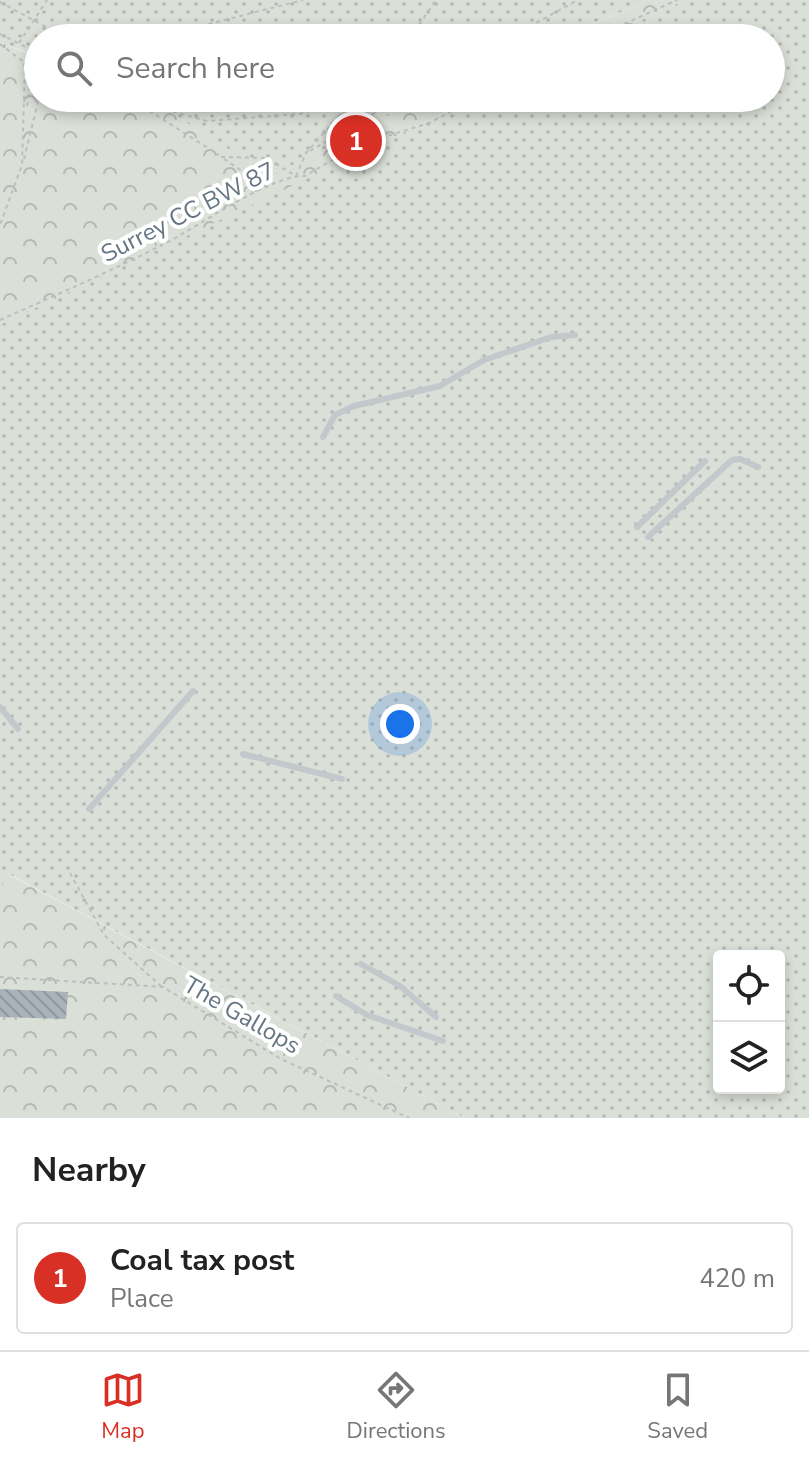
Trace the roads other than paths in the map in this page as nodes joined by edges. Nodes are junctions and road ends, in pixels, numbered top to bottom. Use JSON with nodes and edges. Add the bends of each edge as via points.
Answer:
{"nodes":[{"id":1,"x":575,"y":335,"type":"dead end"},
{"id":2,"x":323,"y":437,"type":"dead end"},
{"id":3,"x":705,"y":461,"type":"dead end"},
{"id":4,"x":758,"y":467,"type":"dead end"},
{"id":5,"x":637,"y":527,"type":"dead end"},
{"id":6,"x":648,"y":537,"type":"dead end"},
{"id":7,"x":193,"y":691,"type":"dead end"},
{"id":8,"x":0,"y":707,"type":"edge"},
{"id":9,"x":18,"y":729,"type":"dead end"},
{"id":10,"x":243,"y":754,"type":"dead end"},
{"id":11,"x":342,"y":779,"type":"dead end"},
{"id":12,"x":89,"y":809,"type":"dead end"},
{"id":13,"x":361,"y":964,"type":"dead end"},
{"id":14,"x":336,"y":996,"type":"dead end"},
{"id":15,"x":436,"y":1017,"type":"dead end"},
{"id":16,"x":443,"y":1041,"type":"dead end"}],
"edges":[{"from":1,"to":2,"type":"lane","via":[[551,337],[484,360],[440,386],[354,406],[335,415]]},
{"from":3,"to":5,"type":"lane"},
{"from":4,"to":6,"type":"lane","via":[[732,460]]},
{"from":7,"to":12,"type":"lane"},
{"from":8,"to":9,"type":"lane"},
{"from":10,"to":11,"type":"lane"},
{"from":13,"to":15,"type":"lane","via":[[400,986]]},
{"from":14,"to":16,"type":"lane","via":[[367,1015]]}]}
